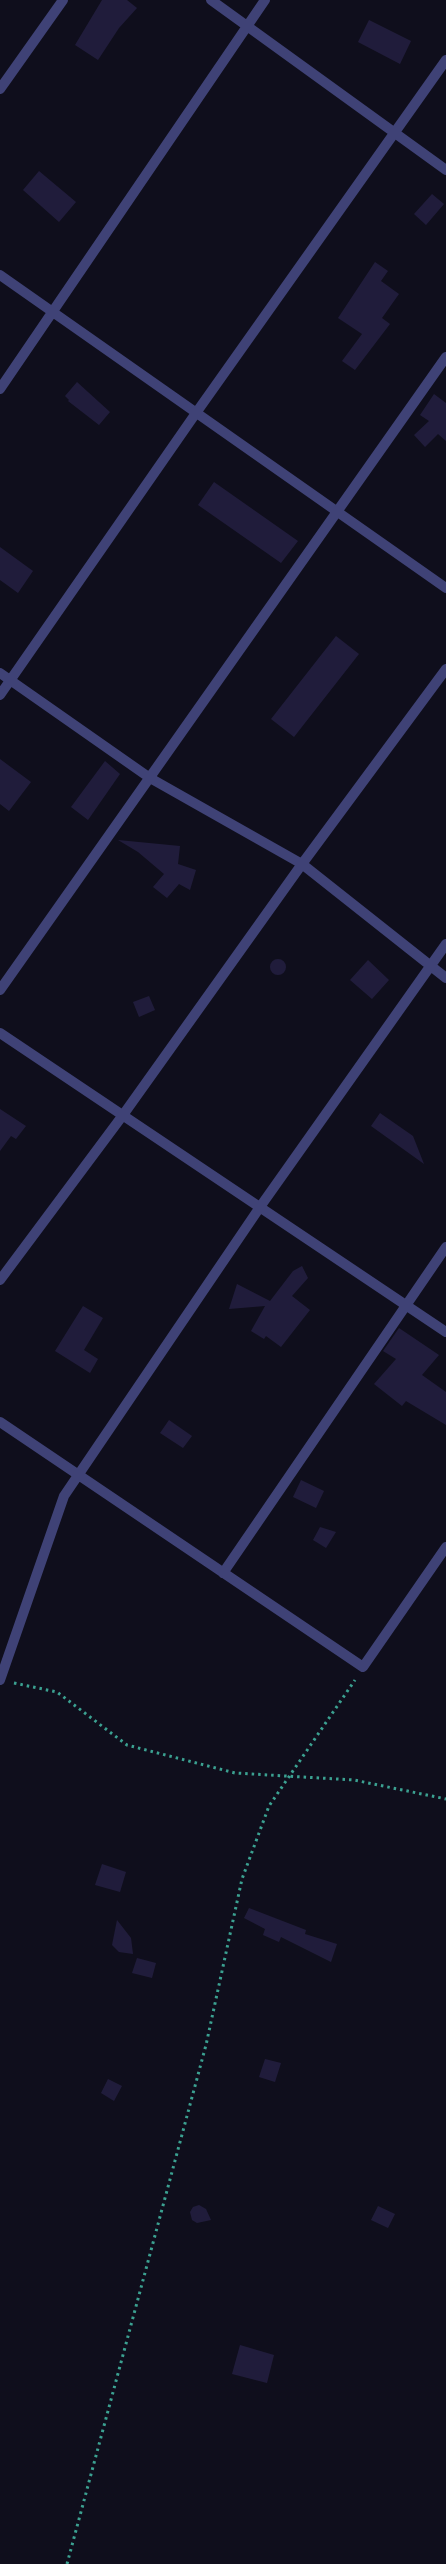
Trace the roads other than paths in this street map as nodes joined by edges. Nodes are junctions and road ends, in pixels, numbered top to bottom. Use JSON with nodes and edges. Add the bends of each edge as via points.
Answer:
{"nodes":[{"id":1,"x":63,"y":0,"type":"edge"},
{"id":2,"x":211,"y":0,"type":"edge"},
{"id":3,"x":265,"y":0,"type":"edge"},
{"id":4,"x":248,"y":26,"type":"junction"},
{"id":5,"x":446,"y":60,"type":"edge"},
{"id":6,"x":0,"y":89,"type":"edge"},
{"id":7,"x":394,"y":133,"type":"junction"},
{"id":8,"x":446,"y":170,"type":"edge"},
{"id":9,"x":0,"y":275,"type":"edge"},
{"id":10,"x":52,"y":313,"type":"junction"},
{"id":11,"x":446,"y":357,"type":"edge"},
{"id":12,"x":0,"y":389,"type":"edge"},
{"id":13,"x":196,"y":413,"type":"junction"},
{"id":14,"x":338,"y":513,"type":"junction"},
{"id":15,"x":446,"y":588,"type":"edge"},
{"id":16,"x":446,"y":669,"type":"edge"},
{"id":17,"x":0,"y":672,"type":"edge"},
{"id":18,"x":10,"y":680,"type":"junction"},
{"id":19,"x":0,"y":695,"type":"edge"},
{"id":20,"x":150,"y":778,"type":"junction"},
{"id":21,"x":302,"y":864,"type":"junction"},
{"id":22,"x":446,"y":944,"type":"edge"},
{"id":23,"x":430,"y":966,"type":"junction"},
{"id":24,"x":446,"y":978,"type":"edge"},
{"id":25,"x":0,"y":990,"type":"edge"},
{"id":26,"x":0,"y":1033,"type":"edge"},
{"id":27,"x":123,"y":1116,"type":"junction"},
{"id":28,"x":260,"y":1207,"type":"junction"},
{"id":29,"x":446,"y":1247,"type":"edge"},
{"id":30,"x":0,"y":1280,"type":"edge"},
{"id":31,"x":405,"y":1304,"type":"junction"},
{"id":32,"x":446,"y":1332,"type":"edge"},
{"id":33,"x":0,"y":1422,"type":"edge"},
{"id":34,"x":77,"y":1474,"type":"junction"},
{"id":35,"x":446,"y":1547,"type":"edge"},
{"id":36,"x":223,"y":1573,"type":"junction"},
{"id":37,"x":0,"y":1680,"type":"edge"}],
"edges":[{"from":1,"to":6,"type":"street"},
{"from":2,"to":4,"type":"street"},
{"from":3,"to":4,"type":"street"},
{"from":4,"to":7,"type":"street"},
{"from":4,"to":10,"type":"street"},
{"from":5,"to":7,"type":"street"},
{"from":7,"to":8,"type":"street"},
{"from":7,"to":13,"type":"street"},
{"from":9,"to":10,"type":"street"},
{"from":10,"to":12,"type":"street"},
{"from":10,"to":13,"type":"street"},
{"from":11,"to":14,"type":"street"},
{"from":13,"to":14,"type":"street"},
{"from":13,"to":18,"type":"street"},
{"from":14,"to":15,"type":"street"},
{"from":14,"to":20,"type":"street"},
{"from":16,"to":21,"type":"street"},
{"from":17,"to":18,"type":"street"},
{"from":18,"to":19,"type":"street"},
{"from":18,"to":20,"type":"street"},
{"from":20,"to":21,"type":"street"},
{"from":20,"to":25,"type":"street"},
{"from":21,"to":23,"type":"street"},
{"from":21,"to":27,"type":"street"},
{"from":22,"to":23,"type":"street"},
{"from":23,"to":24,"type":"street"},
{"from":23,"to":28,"type":"street"},
{"from":26,"to":27,"type":"street"},
{"from":27,"to":28,"type":"street"},
{"from":27,"to":30,"type":"street"},
{"from":28,"to":31,"type":"street"},
{"from":28,"to":34,"type":"street"},
{"from":29,"to":31,"type":"street"},
{"from":31,"to":32,"type":"street"},
{"from":31,"to":36,"type":"street"},
{"from":33,"to":34,"type":"street"},
{"from":34,"to":36,"type":"street"},
{"from":34,"to":37,"type":"street","via":[[64,1496]]},
{"from":35,"to":36,"type":"street","via":[[364,1667]]}]}
